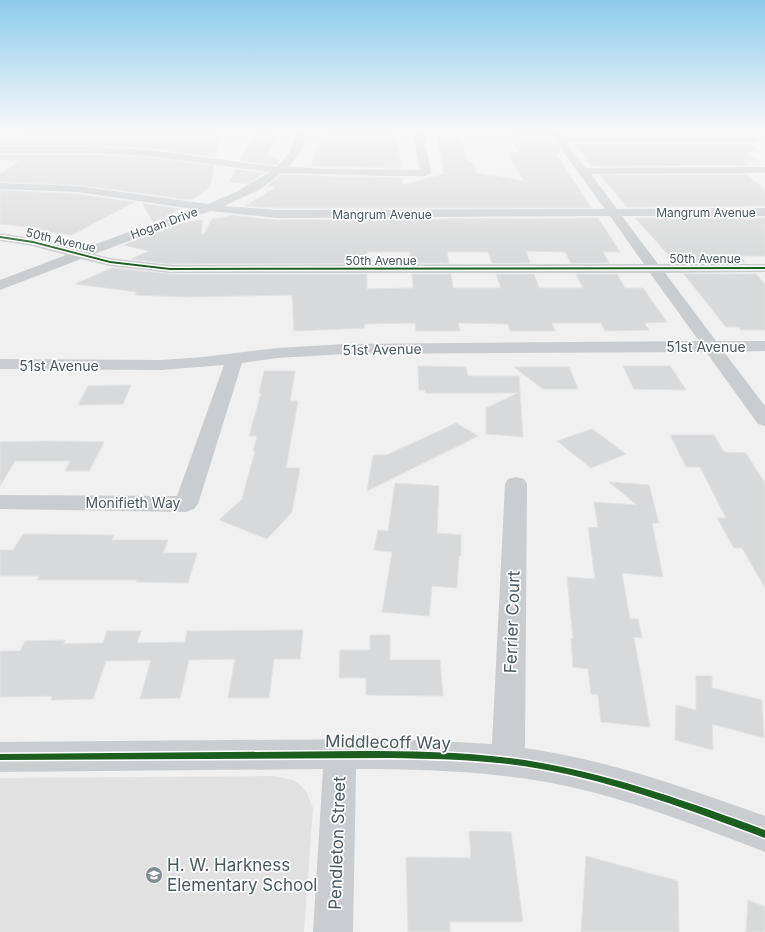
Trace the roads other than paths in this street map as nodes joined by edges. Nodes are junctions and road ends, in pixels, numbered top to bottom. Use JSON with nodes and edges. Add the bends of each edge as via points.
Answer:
{"nodes":[{"id":1,"x":274,"y":173,"type":"edge"},
{"id":2,"x":585,"y":173,"type":"edge"},
{"id":3,"x":0,"y":186,"type":"edge"},
{"id":4,"x":207,"y":207,"type":"junction"},
{"id":5,"x":765,"y":212,"type":"edge"},
{"id":6,"x":614,"y":213,"type":"junction"},
{"id":7,"x":0,"y":237,"type":"edge"},
{"id":8,"x":80,"y":254,"type":"junction"},
{"id":9,"x":654,"y":268,"type":"junction"},
{"id":10,"x":765,"y":268,"type":"edge"},
{"id":11,"x":0,"y":285,"type":"edge"},
{"id":12,"x":710,"y":346,"type":"junction"},
{"id":13,"x":765,"y":346,"type":"edge"},
{"id":14,"x":235,"y":358,"type":"junction"},
{"id":15,"x":0,"y":364,"type":"edge"},
{"id":16,"x":765,"y":420,"type":"edge"},
{"id":17,"x":516,"y":484,"type":"dead end"},
{"id":18,"x":0,"y":502,"type":"edge"},
{"id":19,"x":340,"y":754,"type":"junction"},
{"id":20,"x":0,"y":757,"type":"edge"},
{"id":21,"x":508,"y":761,"type":"junction"},
{"id":22,"x":765,"y":834,"type":"edge"},
{"id":23,"x":333,"y":932,"type":"edge"}],
"edges":[{"from":1,"to":4,"type":"street","name":"Hogan Drive","via":[[251,188]]},
{"from":2,"to":6,"type":"street"},
{"from":3,"to":4,"type":"street","name":"Mangrum Avenue","via":[[77,189]]},
{"from":4,"to":6,"type":"street","name":"Mangrum Avenue","via":[[297,215]]},
{"from":4,"to":8,"type":"street","name":"Hogan Drive"},
{"from":5,"to":6,"type":"street","name":"Mangrum Avenue"},
{"from":6,"to":9,"type":"street"},
{"from":7,"to":8,"type":"street","name":"50th Avenue"},
{"from":8,"to":9,"type":"street","name":"50th Avenue","via":[[147,268],[190,270]]},
{"from":8,"to":11,"type":"street","name":"Hogan Drive"},
{"from":9,"to":10,"type":"street","name":"50th Avenue"},
{"from":9,"to":12,"type":"street"},
{"from":12,"to":13,"type":"street","name":"51st Avenue"},
{"from":12,"to":14,"type":"street","name":"51st Avenue","via":[[316,350]]},
{"from":12,"to":16,"type":"street"},
{"from":14,"to":15,"type":"street","name":"51st Avenue","via":[[161,365]]},
{"from":14,"to":18,"type":"street","name":"Monifieth Way","via":[[186,504]]},
{"from":17,"to":21,"type":"street","name":"Ferrier Court"},
{"from":19,"to":20,"type":"street","name":"Middlecoff Way"},
{"from":19,"to":21,"type":"street","name":"Middlecoff Way","via":[[428,755]]},
{"from":19,"to":23,"type":"street","name":"Pendleton Street"},
{"from":21,"to":22,"type":"street","name":"Middlecoff Way","via":[[621,783]]}]}
